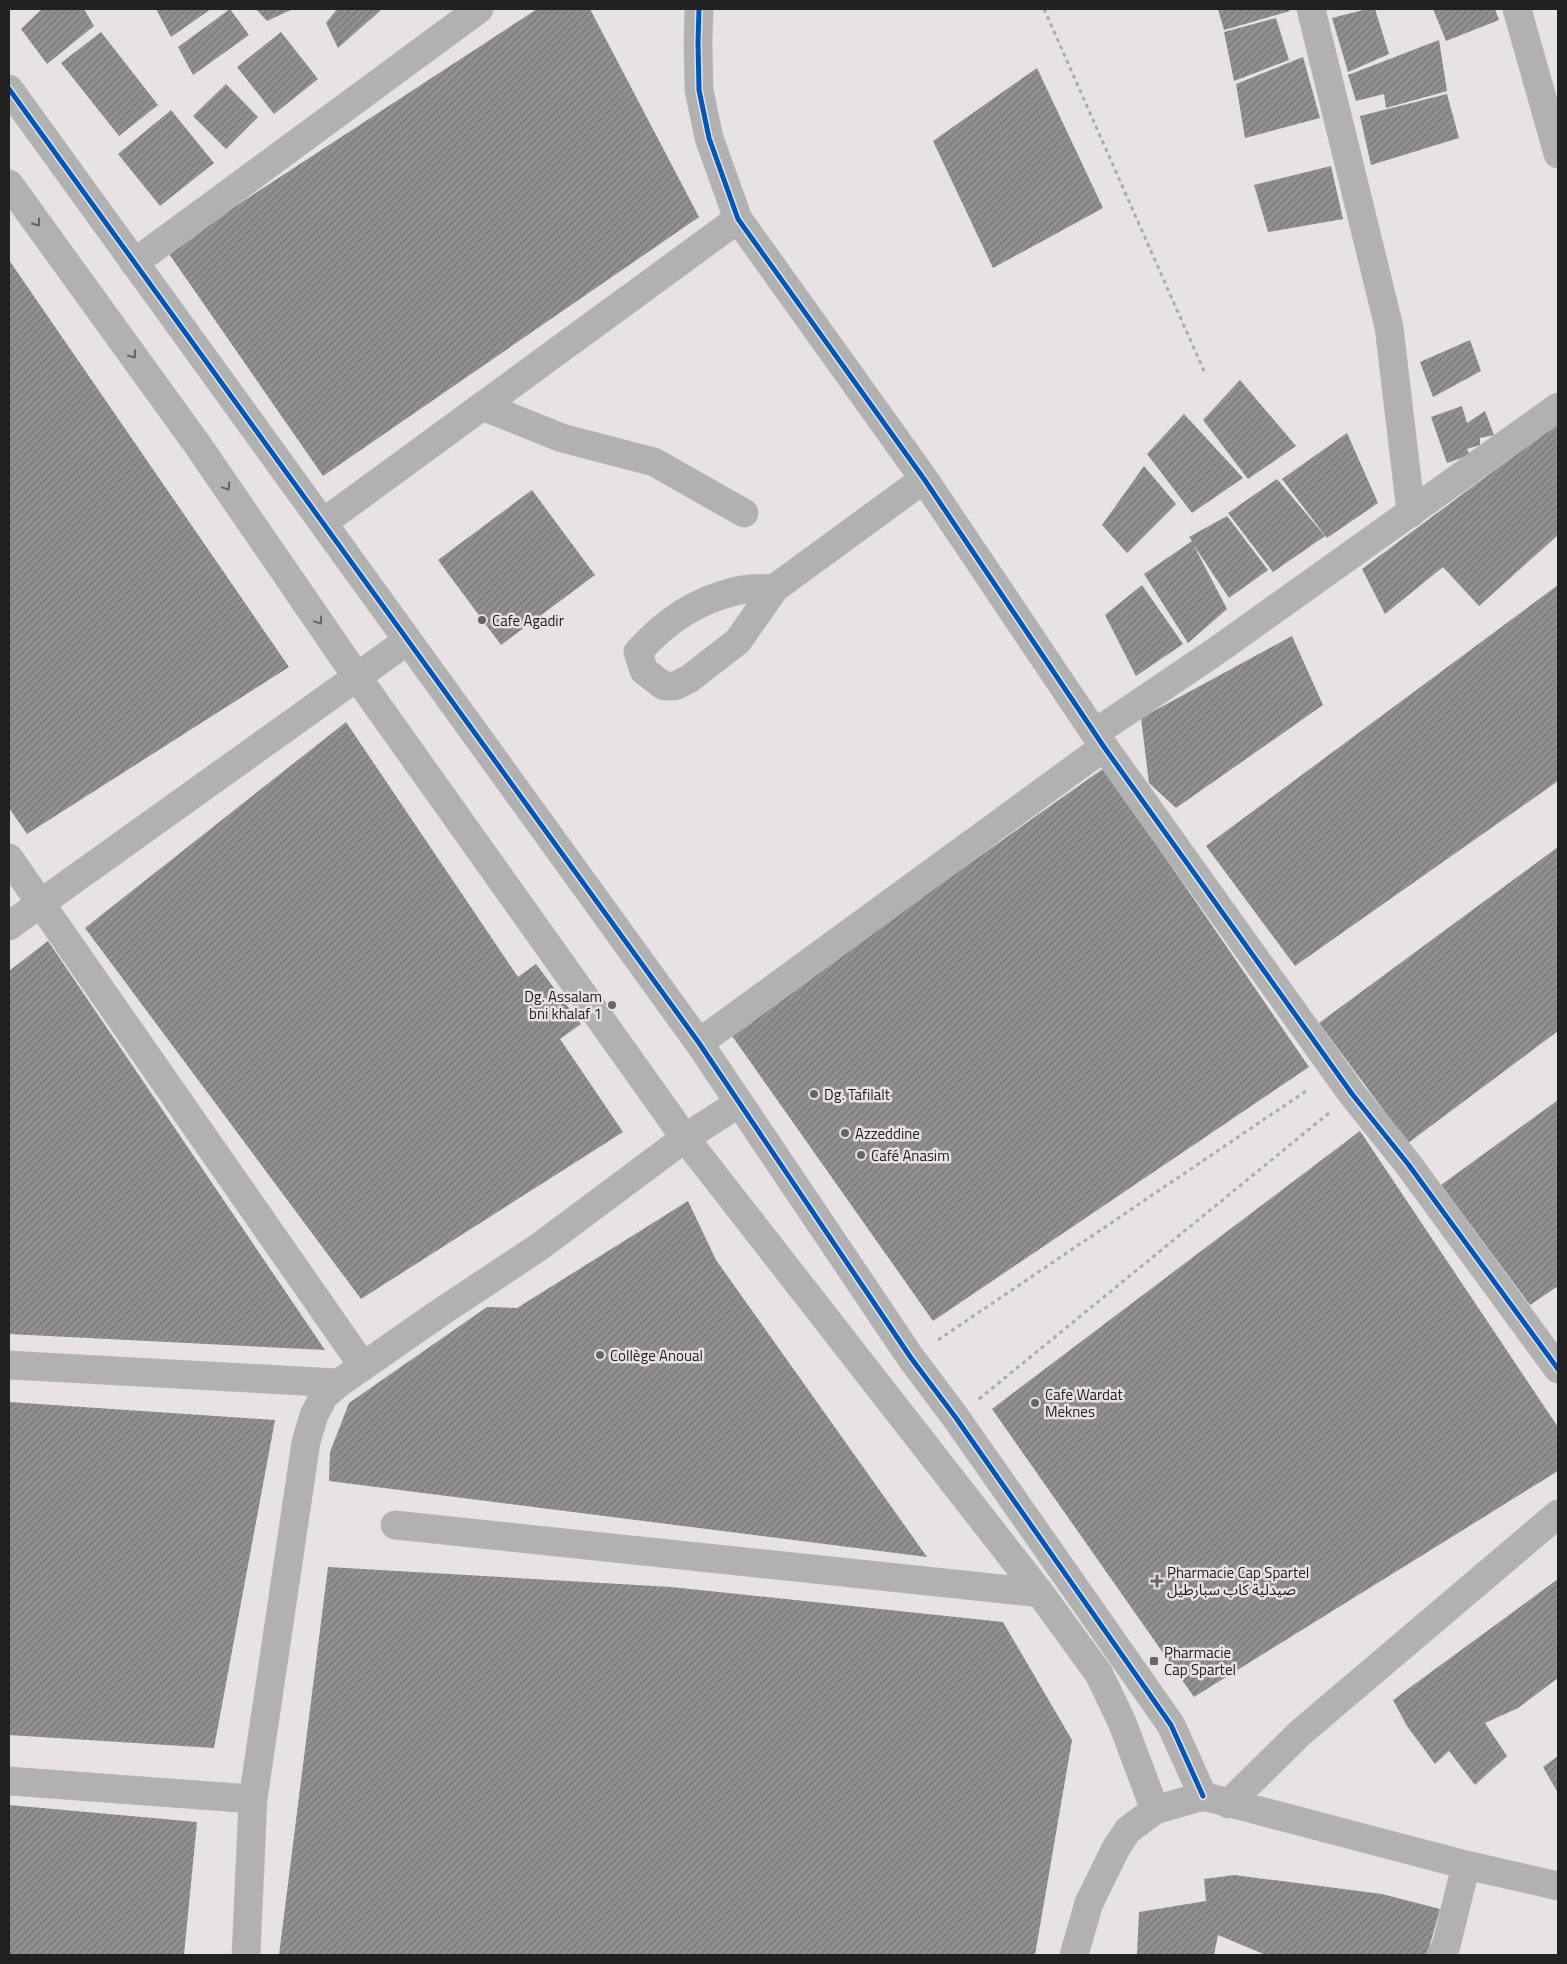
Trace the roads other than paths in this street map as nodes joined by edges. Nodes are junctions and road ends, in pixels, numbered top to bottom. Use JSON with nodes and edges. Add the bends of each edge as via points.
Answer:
{"nodes":[{"id":1,"x":479,"y":9,"type":"edge"},
{"id":2,"x":699,"y":9,"type":"edge"},
{"id":3,"x":1311,"y":9,"type":"edge"},
{"id":4,"x":1517,"y":9,"type":"edge"},
{"id":5,"x":9,"y":89,"type":"edge"},
{"id":6,"x":1558,"y":154,"type":"edge"},
{"id":7,"x":9,"y":184,"type":"edge"},
{"id":8,"x":738,"y":219,"type":"junction"},
{"id":9,"x":134,"y":263,"type":"junction"},
{"id":10,"x":482,"y":406,"type":"junction"},
{"id":11,"x":1558,"y":407,"type":"edge"},
{"id":12,"x":924,"y":479,"type":"junction"},
{"id":13,"x":744,"y":513,"type":"dead end"},
{"id":14,"x":1411,"y":513,"type":"junction"},
{"id":15,"x":324,"y":522,"type":"junction"},
{"id":16,"x":775,"y":588,"type":"junction"},
{"id":17,"x":408,"y":641,"type":"junction"},
{"id":18,"x":357,"y":677,"type":"junction"},
{"id":19,"x":1099,"y":740,"type":"junction"},
{"id":20,"x":9,"y":858,"type":"edge"},
{"id":21,"x":40,"y":903,"type":"junction"},
{"id":22,"x":9,"y":926,"type":"edge"},
{"id":23,"x":700,"y":1043,"type":"junction"},
{"id":24,"x":740,"y":1103,"type":"junction"},
{"id":25,"x":684,"y":1138,"type":"junction"},
{"id":26,"x":9,"y":1365,"type":"edge"},
{"id":27,"x":363,"y":1366,"type":"junction"},
{"id":28,"x":1558,"y":1369,"type":"edge"},
{"id":29,"x":339,"y":1383,"type":"junction"},
{"id":30,"x":1558,"y":1514,"type":"edge"},
{"id":31,"x":395,"y":1525,"type":"dead end"},
{"id":32,"x":1040,"y":1593,"type":"junction"},
{"id":33,"x":9,"y":1781,"type":"edge"},
{"id":34,"x":253,"y":1799,"type":"junction"},
{"id":35,"x":1215,"y":1800,"type":"junction"},
{"id":36,"x":1155,"y":1810,"type":"junction"},
{"id":37,"x":1466,"y":1865,"type":"junction"},
{"id":38,"x":1556,"y":1883,"type":"edge"},
{"id":39,"x":246,"y":1955,"type":"edge"},
{"id":40,"x":1074,"y":1955,"type":"edge"},
{"id":41,"x":1441,"y":1955,"type":"edge"}],
"edges":[{"from":1,"to":9,"type":"street"},
{"from":2,"to":8,"type":"street","via":[[699,90],[709,138]]},
{"from":3,"to":14,"type":"street","via":[[1389,327]]},
{"from":4,"to":6,"type":"street"},
{"from":5,"to":9,"type":"street"},
{"from":7,"to":18,"type":"street","one_way":true,"via":[[197,444]]},
{"from":8,"to":10,"type":"street"},
{"from":8,"to":12,"type":"street"},
{"from":9,"to":15,"type":"street"},
{"from":10,"to":13,"type":"street","via":[[562,438],[654,462]]},
{"from":10,"to":15,"type":"street"},
{"from":11,"to":14,"type":"street"},
{"from":12,"to":16,"type":"street"},
{"from":12,"to":19,"type":"street"},
{"from":14,"to":19,"type":"street","via":[[1219,649]]},
{"from":15,"to":17,"type":"street"},
{"from":16,"to":16,"type":"street","via":[[738,641],[689,679],[675,686],[664,686],[644,671],[638,652],[669,622],[695,605],[737,591]]},
{"from":17,"to":18,"type":"street"},
{"from":17,"to":23,"type":"street"},
{"from":18,"to":21,"type":"street"},
{"from":18,"to":25,"type":"street"},
{"from":19,"to":23,"type":"street"},
{"from":19,"to":28,"type":"street","via":[[1352,1094],[1408,1164]]},
{"from":20,"to":21,"type":"street"},
{"from":21,"to":22,"type":"street"},
{"from":21,"to":27,"type":"street"},
{"from":23,"to":24,"type":"street"},
{"from":24,"to":25,"type":"street"},
{"from":24,"to":35,"type":"street","via":[[911,1358],[1171,1725]]},
{"from":25,"to":27,"type":"street","via":[[539,1247]]},
{"from":25,"to":32,"type":"street"},
{"from":26,"to":29,"type":"street"},
{"from":27,"to":29,"type":"street"},
{"from":29,"to":34,"type":"street","via":[[324,1396],[306,1442]]},
{"from":30,"to":35,"type":"street","via":[[1300,1733]]},
{"from":31,"to":32,"type":"street"},
{"from":32,"to":36,"type":"street","via":[[1099,1674],[1122,1722]]},
{"from":33,"to":34,"type":"street"},
{"from":34,"to":39,"type":"street"},
{"from":35,"to":36,"type":"street"},
{"from":35,"to":37,"type":"street"},
{"from":36,"to":40,"type":"street","via":[[1128,1830],[1116,1848],[1090,1903]]},
{"from":37,"to":38,"type":"street"},
{"from":37,"to":41,"type":"street"}]}
